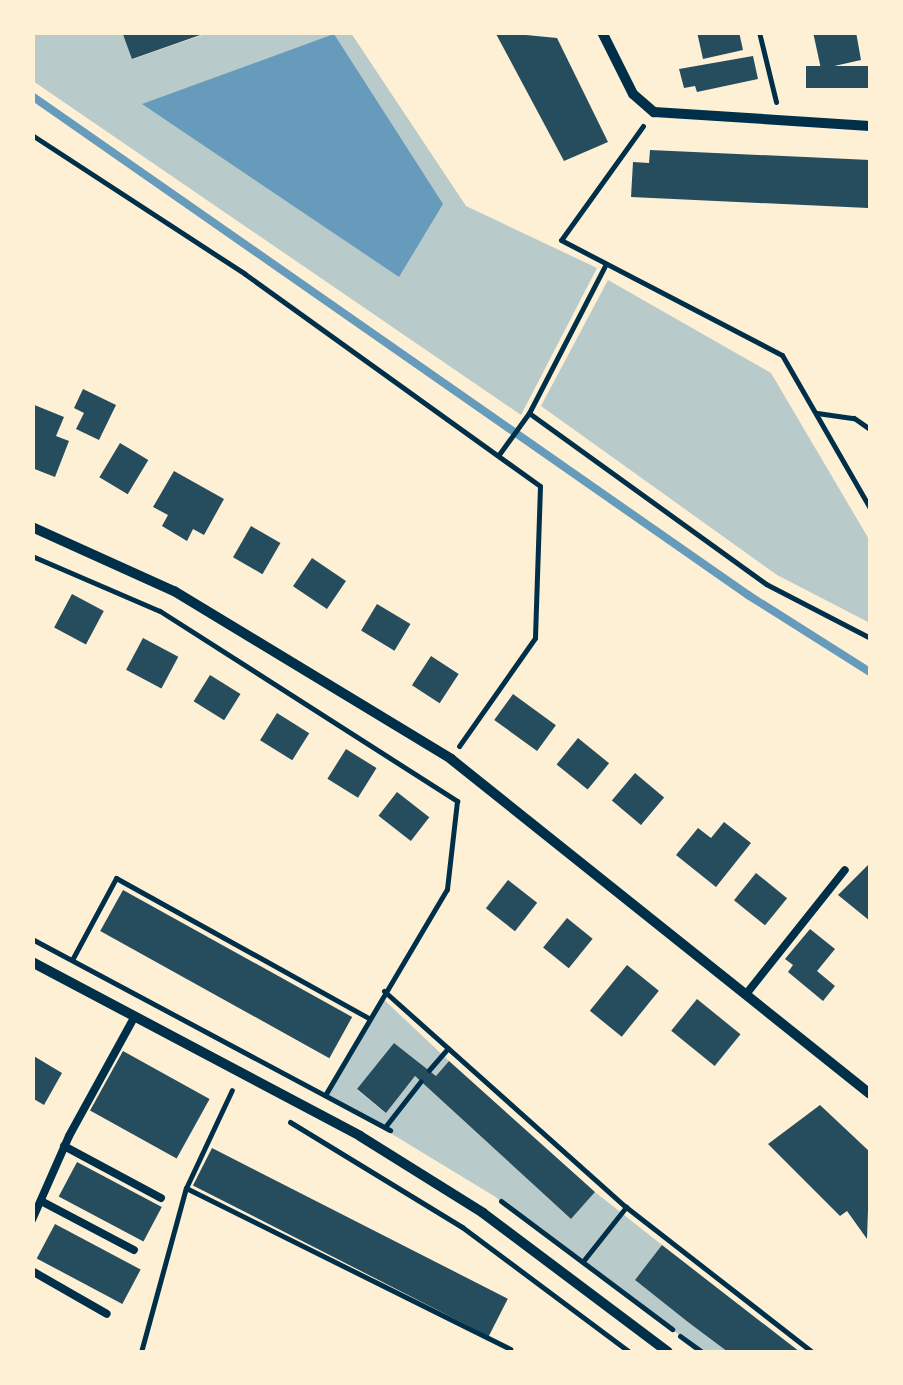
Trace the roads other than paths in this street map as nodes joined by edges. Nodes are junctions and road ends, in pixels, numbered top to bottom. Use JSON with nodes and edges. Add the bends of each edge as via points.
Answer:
{"nodes":[{"id":1,"x":602,"y":32,"type":"edge"},
{"id":2,"x":870,"y":126,"type":"edge"},
{"id":3,"x":32,"y":528,"type":"edge"},
{"id":4,"x":845,"y":870,"type":"dead end"},
{"id":5,"x":32,"y":962,"type":"edge"},
{"id":6,"x":747,"y":993,"type":"junction"},
{"id":7,"x":135,"y":1016,"type":"junction"},
{"id":8,"x":870,"y":1094,"type":"edge"},
{"id":9,"x":64,"y":1146,"type":"junction"},
{"id":10,"x":161,"y":1198,"type":"dead end"},
{"id":11,"x":41,"y":1201,"type":"junction"},
{"id":12,"x":32,"y":1220,"type":"edge"},
{"id":13,"x":134,"y":1250,"type":"dead end"},
{"id":14,"x":32,"y":1271,"type":"edge"},
{"id":15,"x":107,"y":1314,"type":"dead end"},
{"id":16,"x":668,"y":1352,"type":"edge"}],
"edges":[{"from":1,"to":2,"type":"street","via":[[633,94],[654,112]]},
{"from":3,"to":6,"type":"street","via":[[174,591],[451,759]]},
{"from":4,"to":6,"type":"lane"},
{"from":5,"to":7,"type":"street"},
{"from":6,"to":8,"type":"street"},
{"from":7,"to":9,"type":"lane"},
{"from":7,"to":16,"type":"street","via":[[360,1136],[484,1213]]},
{"from":9,"to":10,"type":"lane"},
{"from":9,"to":11,"type":"lane"},
{"from":11,"to":12,"type":"lane"},
{"from":11,"to":13,"type":"lane"},
{"from":14,"to":15,"type":"lane"}]}
